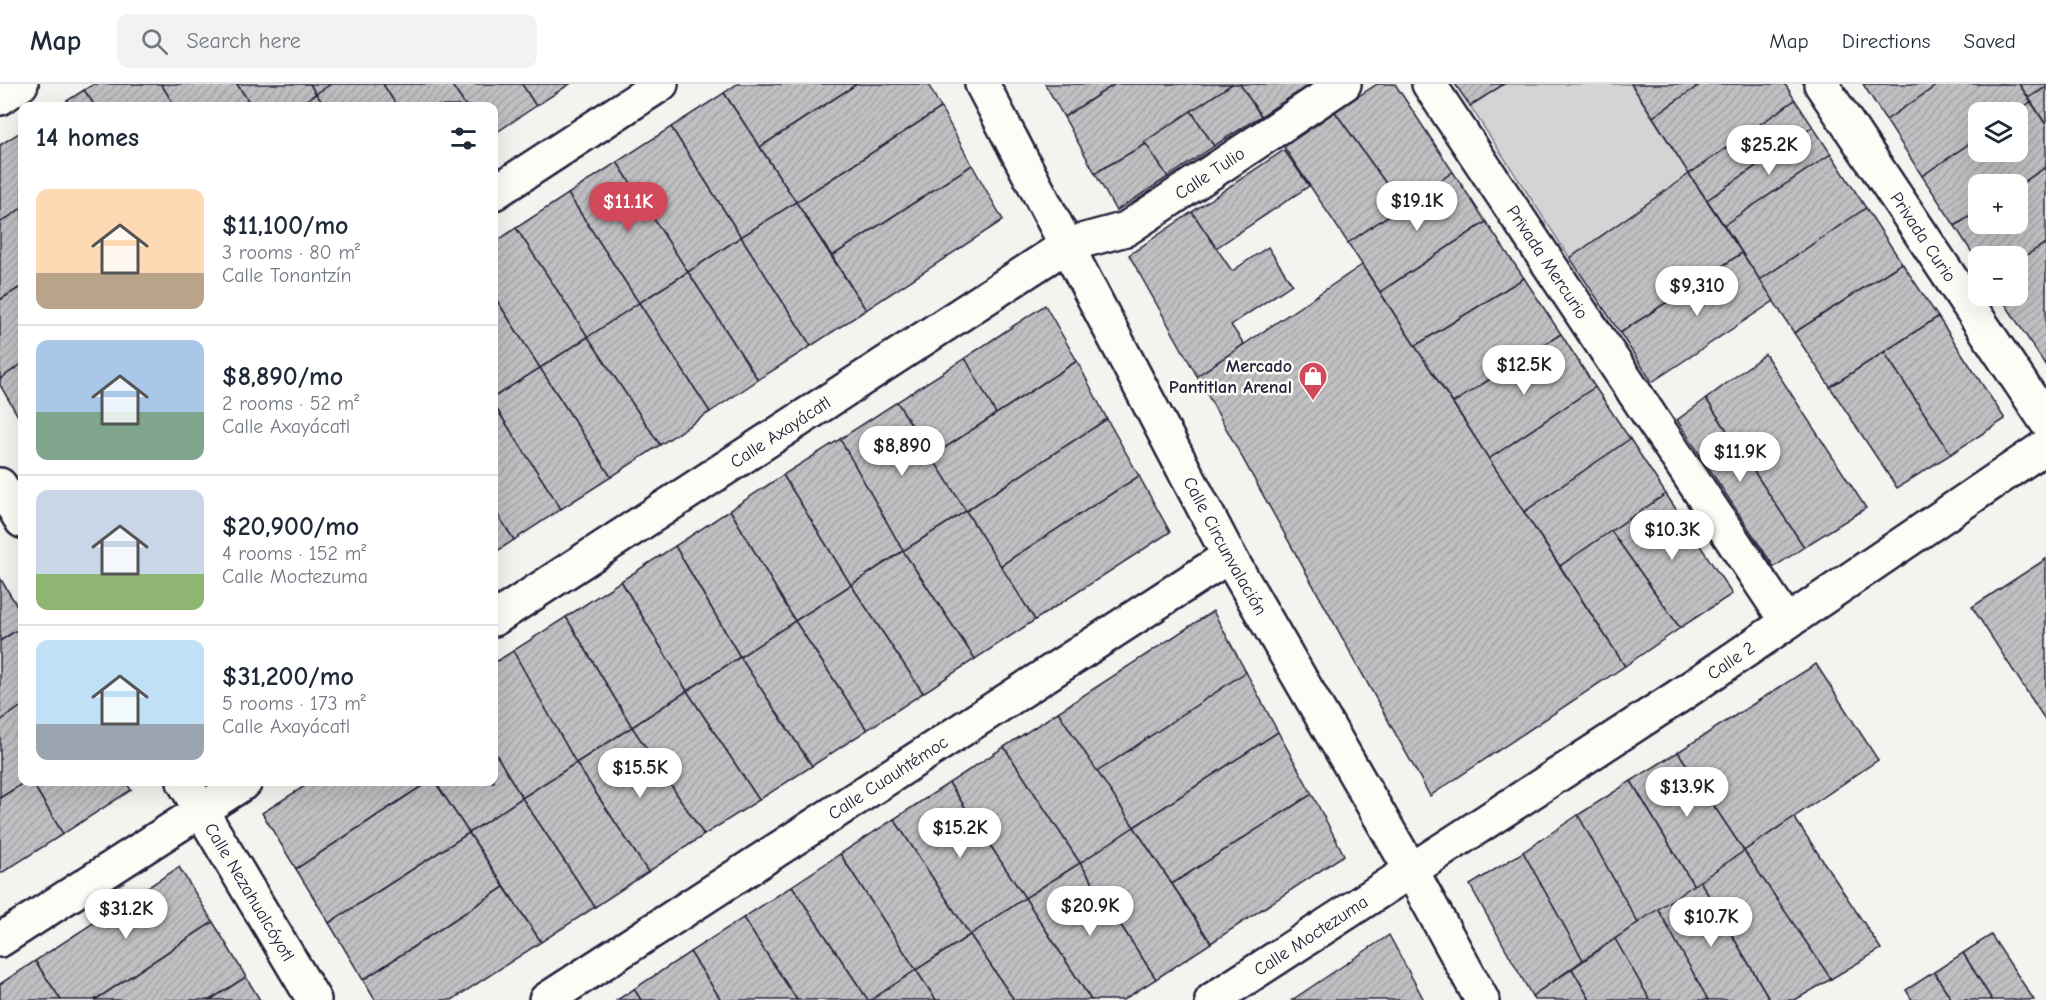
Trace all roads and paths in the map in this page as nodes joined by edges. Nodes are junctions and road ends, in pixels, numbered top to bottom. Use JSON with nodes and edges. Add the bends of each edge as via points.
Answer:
{"nodes":[{"id":1,"x":21,"y":84,"type":"edge"},
{"id":2,"x":662,"y":84,"type":"edge"},
{"id":3,"x":982,"y":84,"type":"edge"},
{"id":4,"x":1429,"y":84,"type":"edge"},
{"id":5,"x":1821,"y":84,"type":"edge"},
{"id":6,"x":1340,"y":87,"type":"edge"},
{"id":7,"x":0,"y":98,"type":"edge"},
{"id":8,"x":498,"y":190,"type":"edge"},
{"id":9,"x":1067,"y":245,"type":"junction"},
{"id":10,"x":2046,"y":421,"type":"edge"},
{"id":11,"x":2046,"y":446,"type":"edge"},
{"id":12,"x":1229,"y":556,"type":"junction"},
{"id":13,"x":498,"y":616,"type":"edge"},
{"id":14,"x":1787,"y":622,"type":"junction"},
{"id":15,"x":187,"y":786,"type":"edge"},
{"id":16,"x":239,"y":786,"type":"edge"},
{"id":17,"x":202,"y":810,"type":"junction"},
{"id":18,"x":1411,"y":870,"type":"junction"},
{"id":19,"x":0,"y":940,"type":"edge"},
{"id":20,"x":314,"y":1000,"type":"edge"},
{"id":21,"x":546,"y":1000,"type":"edge"},
{"id":22,"x":1212,"y":1000,"type":"edge"},
{"id":23,"x":1482,"y":1000,"type":"edge"}],
"edges":[{"from":1,"to":7,"type":"street"},
{"from":2,"to":8,"type":"street"},
{"from":3,"to":9,"type":"street","name":"Calle Circunvalación"},
{"from":4,"to":14,"type":"street","name":"Privada Mercurio"},
{"from":5,"to":10,"type":"street","name":"Privada Curio"},
{"from":6,"to":9,"type":"street","name":"Calle Tulio","via":[[1126,229]]},
{"from":9,"to":12,"type":"street","name":"Calle Circunvalación"},
{"from":9,"to":13,"type":"street","name":"Calle Axayácatl"},
{"from":11,"to":14,"type":"street","name":"Calle 2"},
{"from":12,"to":18,"type":"street","name":"Calle Circunvalación"},
{"from":12,"to":21,"type":"street","name":"Calle Cuauhtémoc"},
{"from":14,"to":18,"type":"street","name":"Calle 2"},
{"from":15,"to":17,"type":"street","name":"Calle Nezahualcóyotl"},
{"from":16,"to":17,"type":"street"},
{"from":17,"to":19,"type":"street"},
{"from":17,"to":20,"type":"street","name":"Calle Nezahualcóyotl"},
{"from":18,"to":22,"type":"street","name":"Calle Moctezuma"},
{"from":18,"to":23,"type":"street","name":"Calle Circunvalación"}]}
